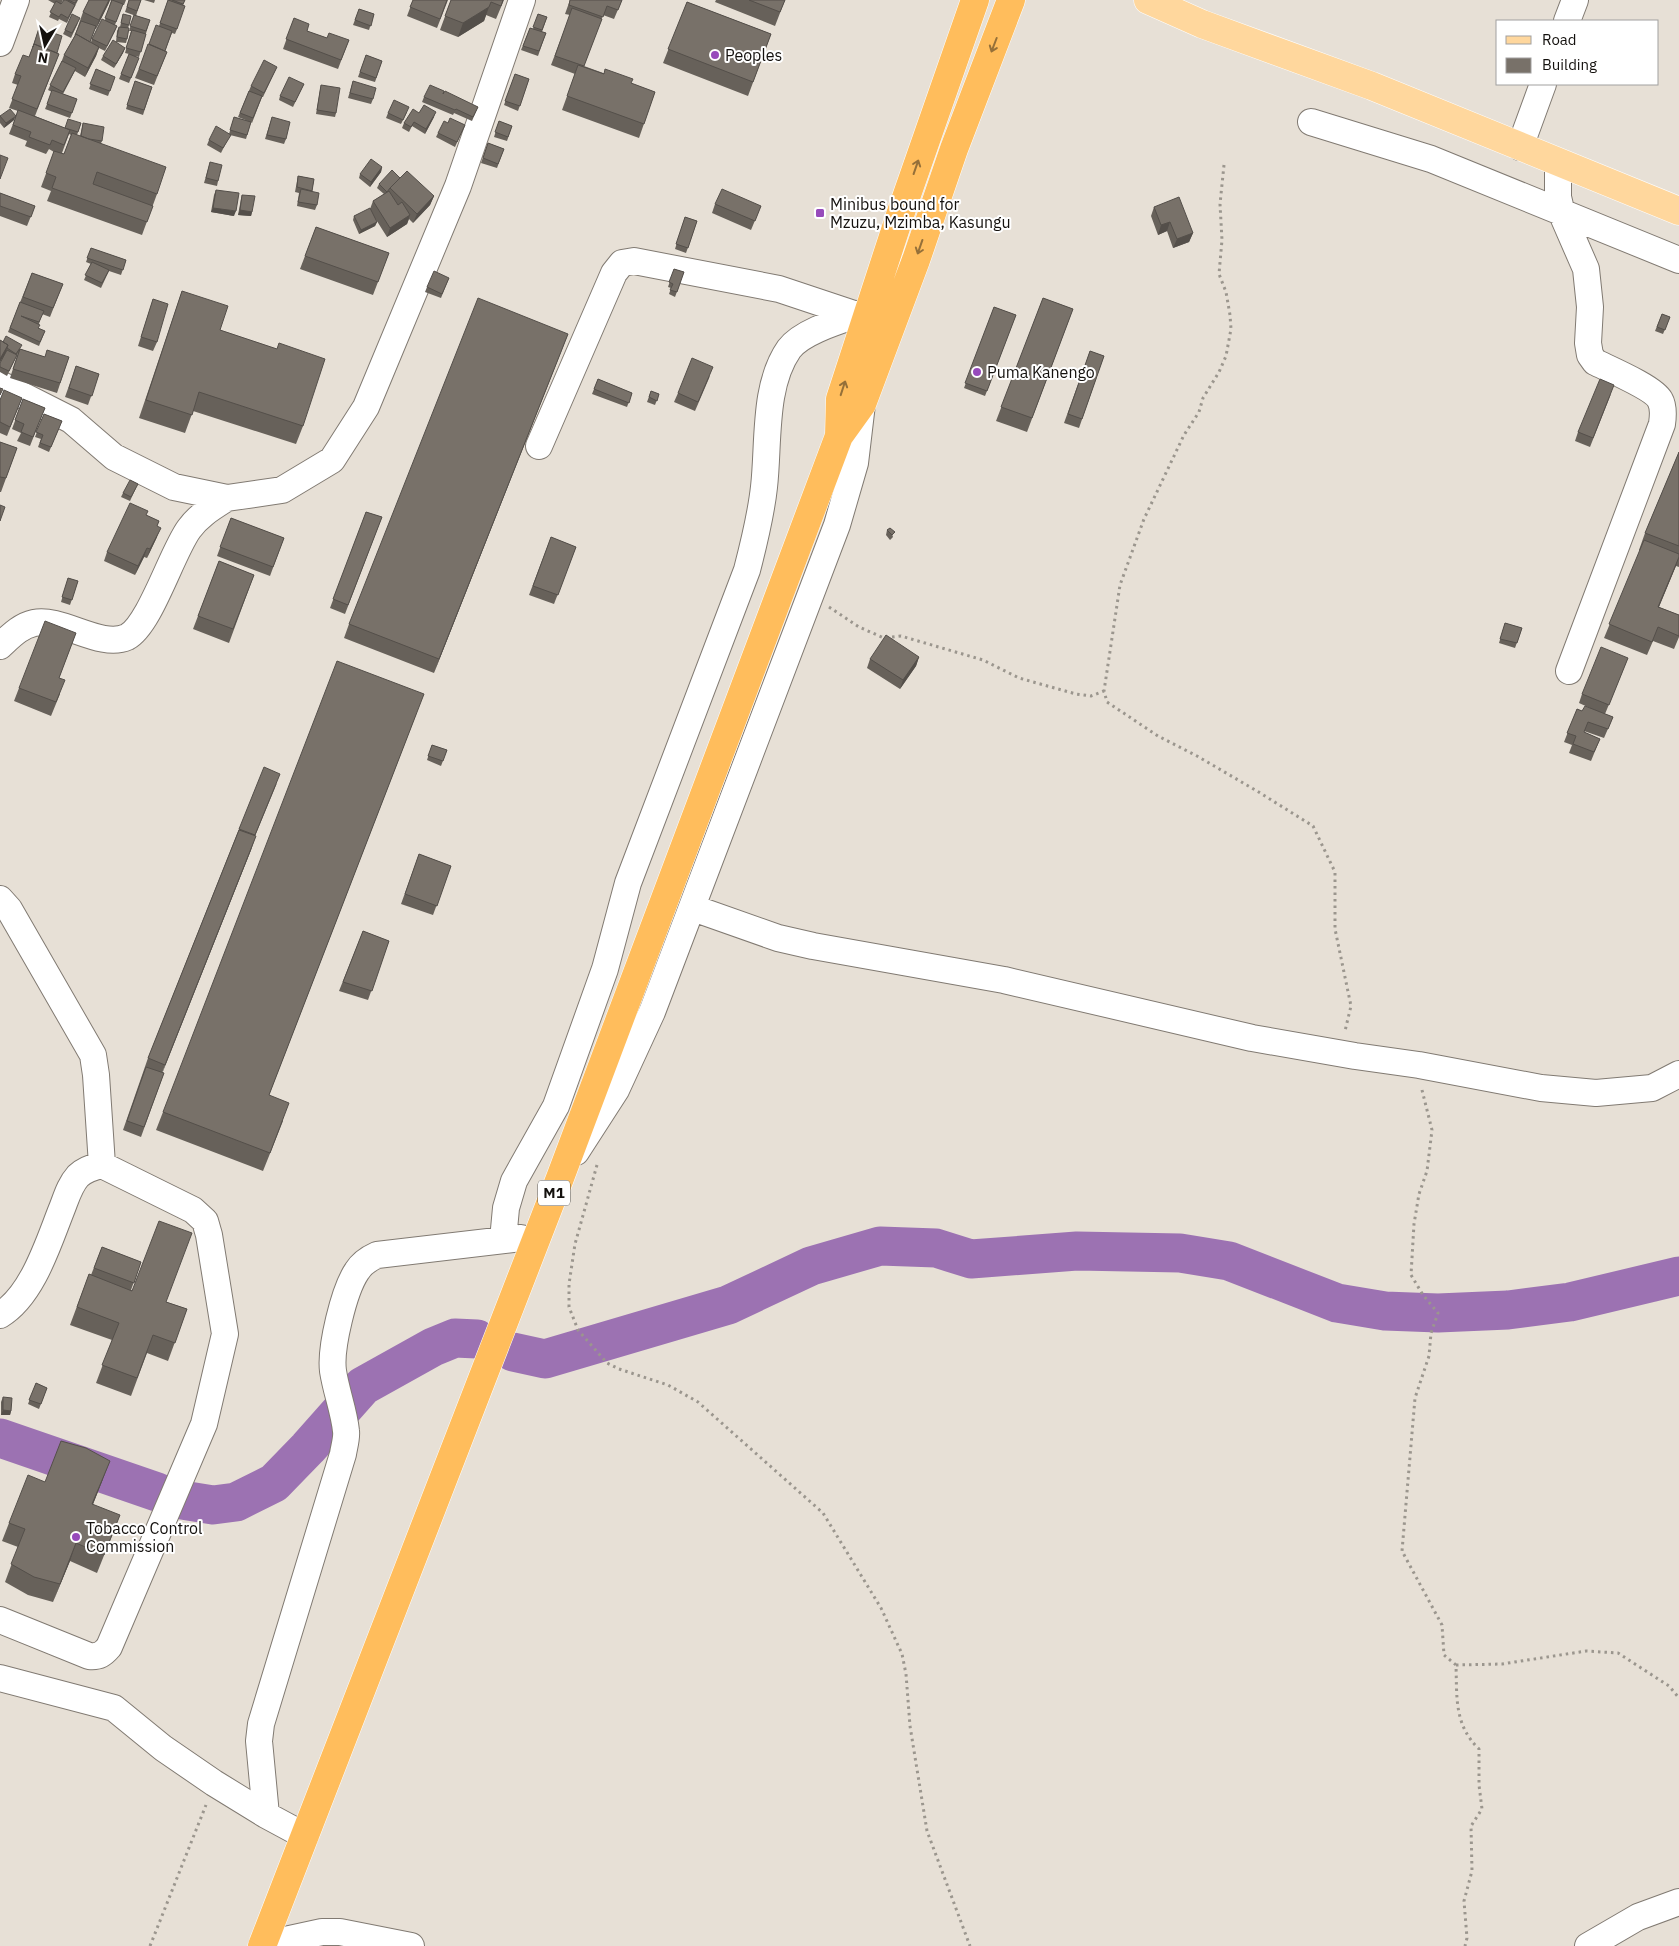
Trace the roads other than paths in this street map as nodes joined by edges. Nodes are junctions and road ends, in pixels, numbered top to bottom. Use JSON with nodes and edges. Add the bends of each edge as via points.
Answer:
{"nodes":[{"id":1,"x":16,"y":0,"type":"edge"},
{"id":2,"x":522,"y":0,"type":"edge"},
{"id":3,"x":975,"y":0,"type":"edge"},
{"id":4,"x":1011,"y":0,"type":"edge"},
{"id":5,"x":1148,"y":0,"type":"edge"},
{"id":6,"x":1575,"y":0,"type":"edge"},
{"id":7,"x":1567,"y":20,"type":"edge"},
{"id":8,"x":2,"y":32,"type":"edge"},
{"id":9,"x":1543,"y":85,"type":"edge"},
{"id":10,"x":1311,"y":122,"type":"dead end"},
{"id":11,"x":1520,"y":147,"type":"junction"},
{"id":12,"x":1558,"y":163,"type":"junction"},
{"id":13,"x":1679,"y":211,"type":"edge"},
{"id":14,"x":1562,"y":214,"type":"junction"},
{"id":15,"x":1679,"y":260,"type":"edge"},
{"id":16,"x":862,"y":313,"type":"junction"},
{"id":17,"x":0,"y":384,"type":"edge"},
{"id":18,"x":862,"y":404,"type":"junction"},
{"id":19,"x":839,"y":436,"type":"junction"},
{"id":20,"x":539,"y":446,"type":"dead end"},
{"id":21,"x":227,"y":498,"type":"junction"},
{"id":22,"x":0,"y":646,"type":"edge"},
{"id":23,"x":1569,"y":671,"type":"dead end"},
{"id":24,"x":0,"y":899,"type":"edge"},
{"id":25,"x":693,"y":908,"type":"junction"},
{"id":26,"x":1679,"y":1074,"type":"edge"},
{"id":27,"x":102,"y":1165,"type":"junction"},
{"id":28,"x":560,"y":1178,"type":"junction"},
{"id":29,"x":538,"y":1236,"type":"junction"},
{"id":30,"x":504,"y":1240,"type":"junction"},
{"id":31,"x":0,"y":1315,"type":"edge"},
{"id":32,"x":0,"y":1620,"type":"edge"},
{"id":33,"x":0,"y":1678,"type":"edge"},
{"id":34,"x":266,"y":1815,"type":"junction"},
{"id":35,"x":305,"y":1836,"type":"junction"},
{"id":36,"x":1679,"y":1902,"type":"edge"},
{"id":37,"x":262,"y":1946,"type":"edge"},
{"id":38,"x":411,"y":1946,"type":"edge"},
{"id":39,"x":1588,"y":1946,"type":"edge"}],
"edges":[{"from":1,"to":8,"type":"street"},
{"from":2,"to":21,"type":"street","via":[[458,186],[366,407],[332,460],[282,490]]},
{"from":16,"to":3,"type":"highway","number":"M1","one_way":true},
{"from":4,"to":18,"type":"highway","number":"M1","one_way":true},
{"from":5,"to":11,"type":"main road"},
{"from":6,"to":7,"type":"street"},
{"from":9,"to":11,"type":"street"},
{"from":10,"to":14,"type":"street","via":[[1431,159]]},
{"from":11,"to":12,"type":"main road"},
{"from":12,"to":13,"type":"main road"},
{"from":12,"to":14,"type":"street","via":[[1558,198]]},
{"from":14,"to":15,"type":"street"},
{"from":14,"to":23,"type":"street","via":[[1586,269],[1590,355],[1595,362],[1653,392],[1663,413],[1662,424]]},
{"from":19,"to":16,"type":"highway","number":"M1","one_way":true,"via":[[840,400]]},
{"from":16,"to":20,"type":"street","via":[[779,289],[634,261],[622,263],[614,273]]},
{"from":16,"to":30,"type":"street","via":[[807,334],[790,348],[780,368],[772,394],[756,538],[747,570],[628,883],[604,969],[556,1106],[514,1181],[506,1208]]},
{"from":17,"to":21,"type":"street","via":[[71,420],[114,457],[174,487]]},
{"from":18,"to":19,"type":"highway","number":"M1"},
{"from":18,"to":25,"type":"street","via":[[855,463],[837,525]]},
{"from":19,"to":28,"type":"highway","number":"M1"},
{"from":21,"to":22,"type":"street","via":[[204,512],[189,529],[140,625],[126,637],[105,640],[56,624],[35,622],[18,629]]},
{"from":24,"to":27,"type":"street","via":[[9,909],[93,1056]]},
{"from":25,"to":26,"type":"street","via":[[804,944],[1004,980],[1252,1038],[1339,1054],[1541,1088],[1596,1093],[1652,1088]]},
{"from":25,"to":28,"type":"street","via":[[652,1012],[616,1090]]},
{"from":27,"to":31,"type":"street","via":[[78,1176],[34,1275],[20,1296]]},
{"from":27,"to":32,"type":"street","via":[[193,1210],[205,1221],[225,1334],[223,1343],[204,1424],[109,1647],[104,1653],[89,1656]]},
{"from":28,"to":29,"type":"highway","number":"M1"},
{"from":29,"to":30,"type":"street"},
{"from":29,"to":35,"type":"highway","number":"M1"},
{"from":30,"to":34,"type":"street","via":[[377,1255],[365,1261],[356,1272],[332,1348],[333,1370],[346,1433],[344,1447],[261,1724],[259,1741]]},
{"from":33,"to":34,"type":"street","via":[[114,1708],[162,1748]]},
{"from":34,"to":35,"type":"street"},
{"from":35,"to":37,"type":"highway","number":"M1"},
{"from":36,"to":39,"type":"street","via":[[1638,1917]]},
{"from":37,"to":38,"type":"street","via":[[322,1932],[340,1932]]}]}
